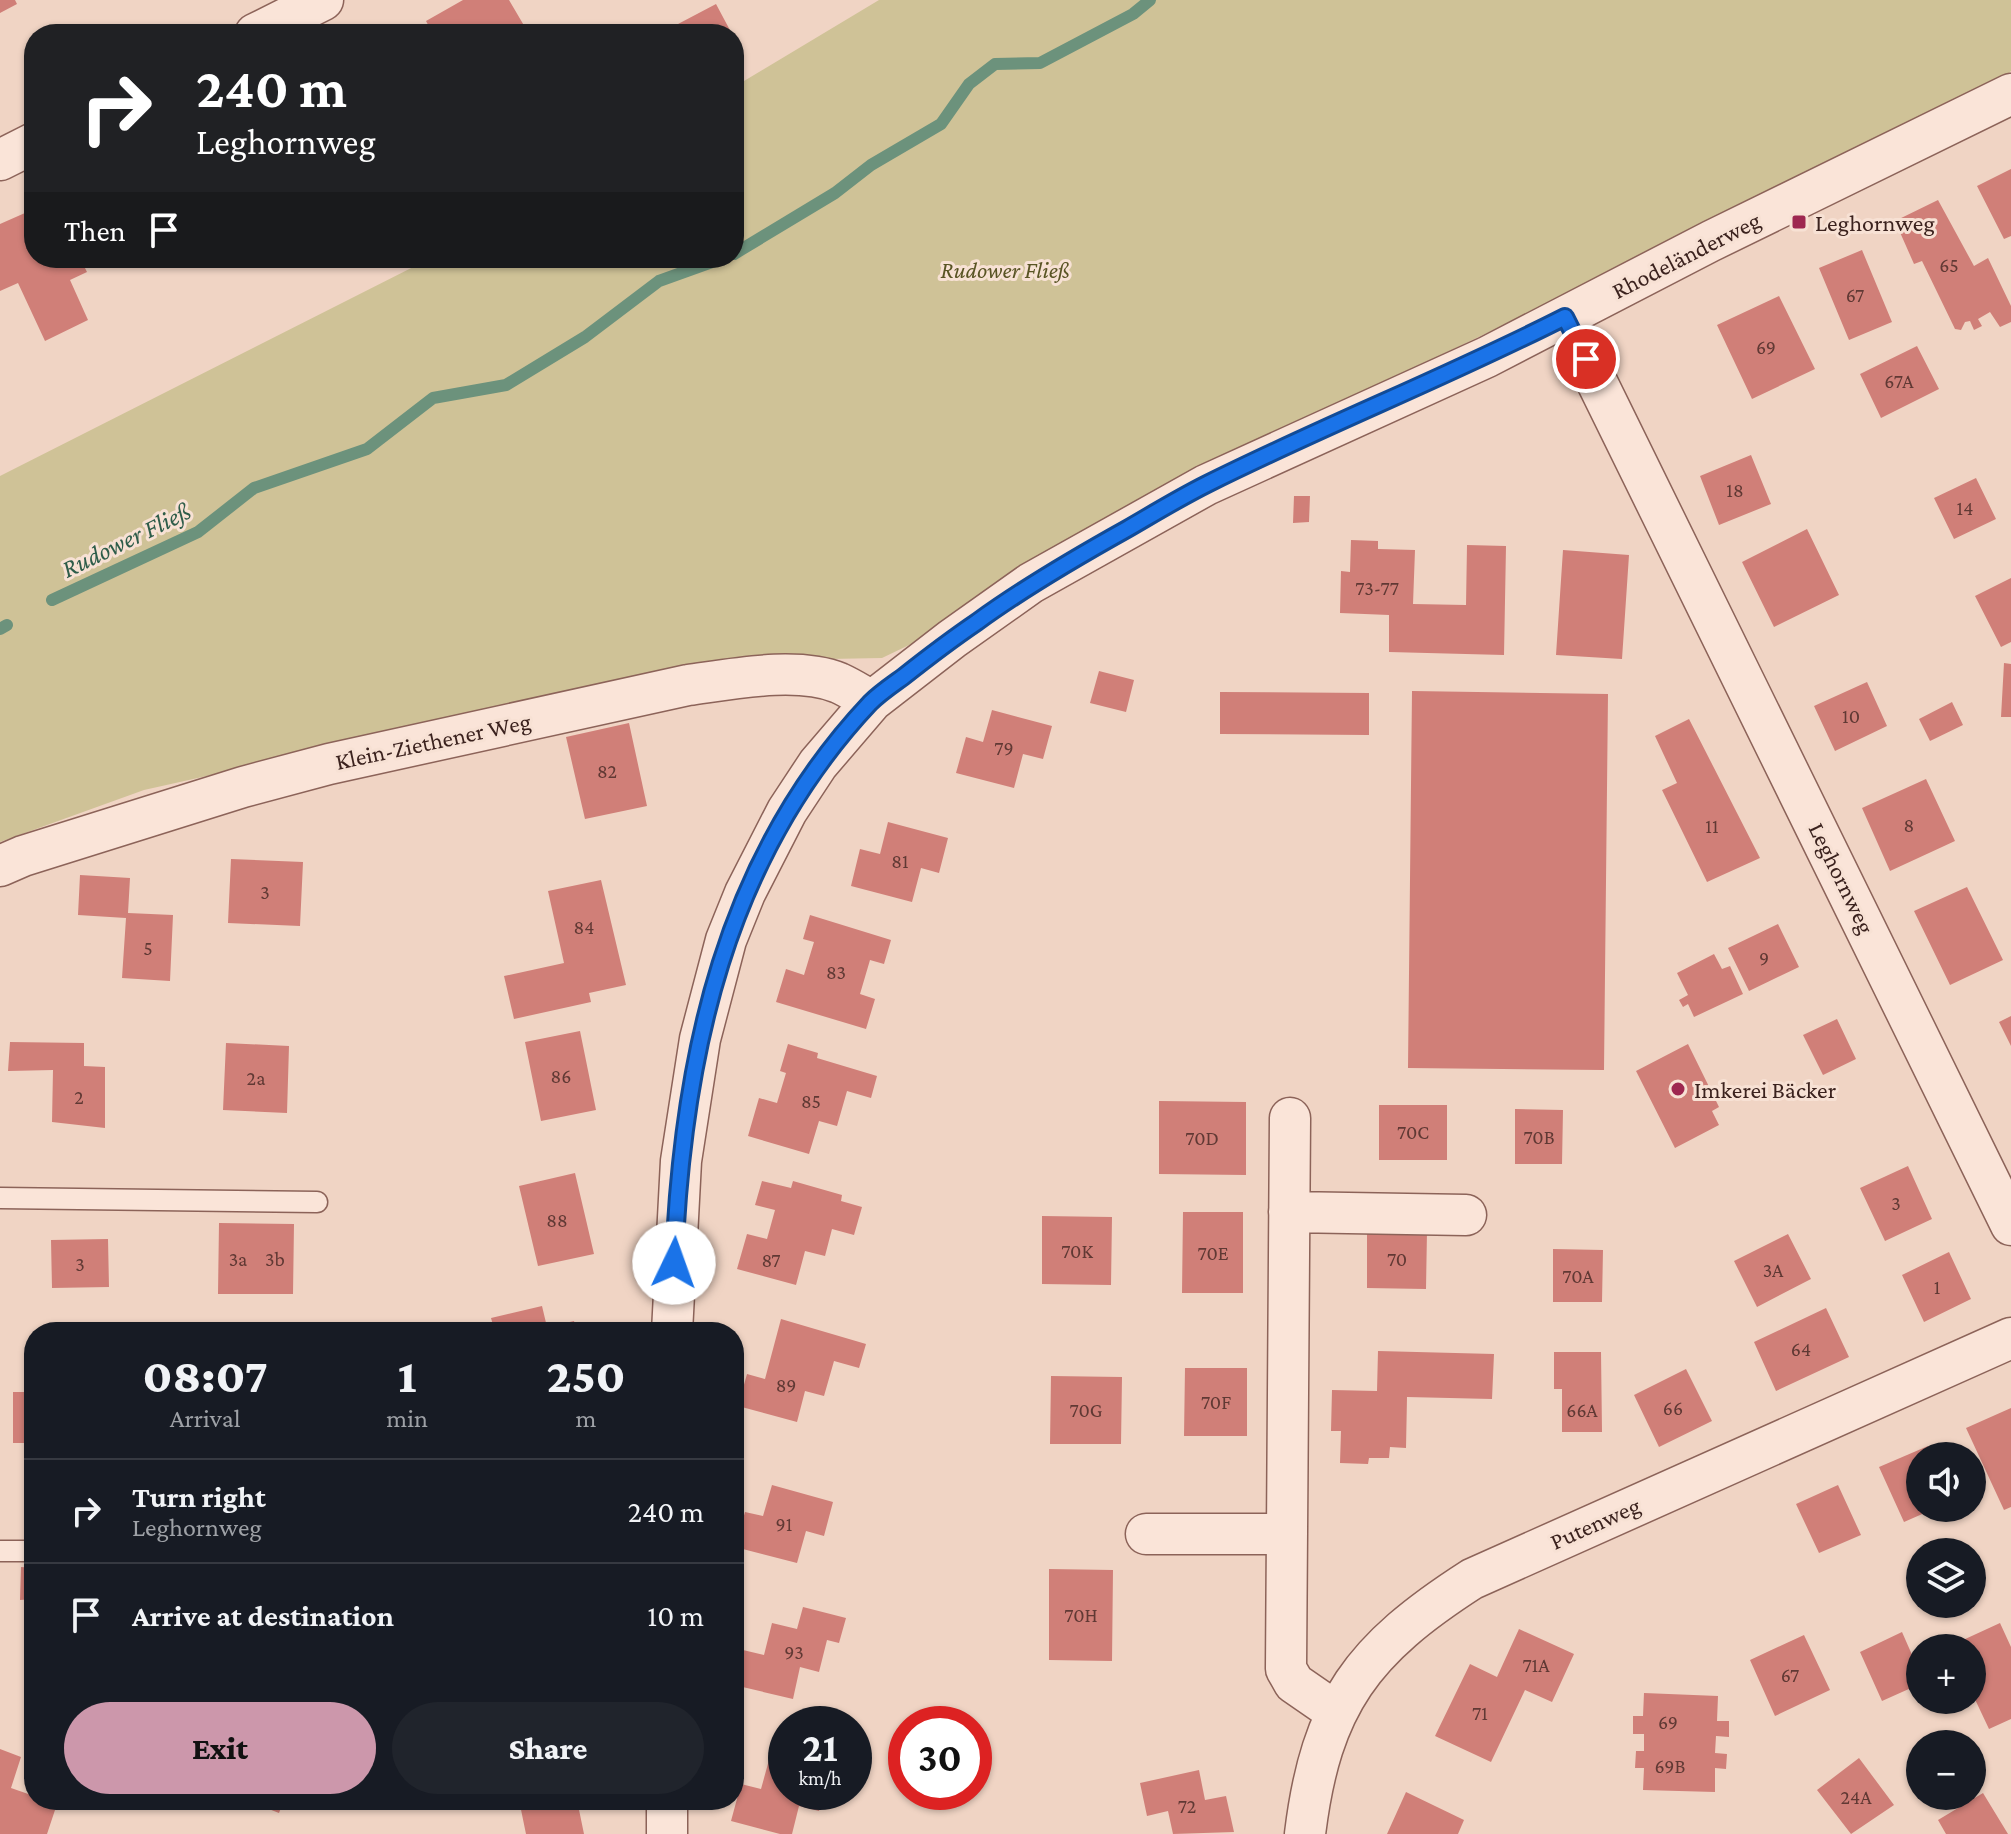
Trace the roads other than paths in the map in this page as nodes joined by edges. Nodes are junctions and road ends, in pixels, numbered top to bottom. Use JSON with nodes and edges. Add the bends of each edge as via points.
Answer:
{"nodes":[{"id":1,"x":323,"y":0,"type":"edge"},
{"id":2,"x":275,"y":24,"type":"edge"},
{"id":3,"x":2011,"y":94,"type":"edge"},
{"id":4,"x":24,"y":148,"type":"edge"},
{"id":5,"x":0,"y":160,"type":"edge"},
{"id":6,"x":1565,"y":317,"type":"junction"},
{"id":7,"x":872,"y":701,"type":"junction"},
{"id":8,"x":0,"y":866,"type":"edge"},
{"id":9,"x":1290,"y":1118,"type":"dead end"},
{"id":10,"x":0,"y":1198,"type":"edge"},
{"id":11,"x":317,"y":1202,"type":"dead end"},
{"id":12,"x":1289,"y":1212,"type":"junction"},
{"id":13,"x":1466,"y":1215,"type":"dead end"},
{"id":14,"x":2011,"y":1225,"type":"edge"},
{"id":15,"x":672,"y":1322,"type":"edge"},
{"id":16,"x":2011,"y":1338,"type":"edge"},
{"id":17,"x":1146,"y":1534,"type":"dead end"},
{"id":18,"x":1287,"y":1534,"type":"junction"},
{"id":19,"x":0,"y":1551,"type":"edge"},
{"id":20,"x":24,"y":1551,"type":"edge"},
{"id":21,"x":1336,"y":1712,"type":"junction"},
{"id":22,"x":667,"y":1810,"type":"edge"},
{"id":23,"x":667,"y":1834,"type":"edge"},
{"id":24,"x":1305,"y":1834,"type":"edge"}],
"edges":[{"from":1,"to":2,"type":"street"},
{"from":3,"to":6,"type":"street","name":"Rhodeländerweg"},
{"from":4,"to":5,"type":"street"},
{"from":6,"to":7,"type":"street","name":"Rhodeländerweg","via":[[1206,485],[1031,583]]},
{"from":6,"to":14,"type":"street","name":"Leghornweg"},
{"from":7,"to":8,"type":"street","name":"Klein-Ziethener Weg","via":[[836,682],[791,675],[688,685],[329,764]]},
{"from":7,"to":15,"type":"street","name":"Rhodeländerweg","via":[[818,764],[787,811],[726,940],[700,1039],[686,1121]]},
{"from":9,"to":12,"type":"street"},
{"from":10,"to":11,"type":"lane"},
{"from":12,"to":13,"type":"street"},
{"from":12,"to":18,"type":"street"},
{"from":16,"to":21,"type":"street","name":"Putenweg","via":[[1472,1579],[1423,1611],[1382,1647]]},
{"from":17,"to":18,"type":"street"},
{"from":18,"to":21,"type":"street","via":[[1286,1669],[1294,1683]]},
{"from":19,"to":20,"type":"lane"},
{"from":21,"to":24,"type":"street","name":"Putenweg","via":[[1320,1753]]},
{"from":22,"to":23,"type":"street"}]}
